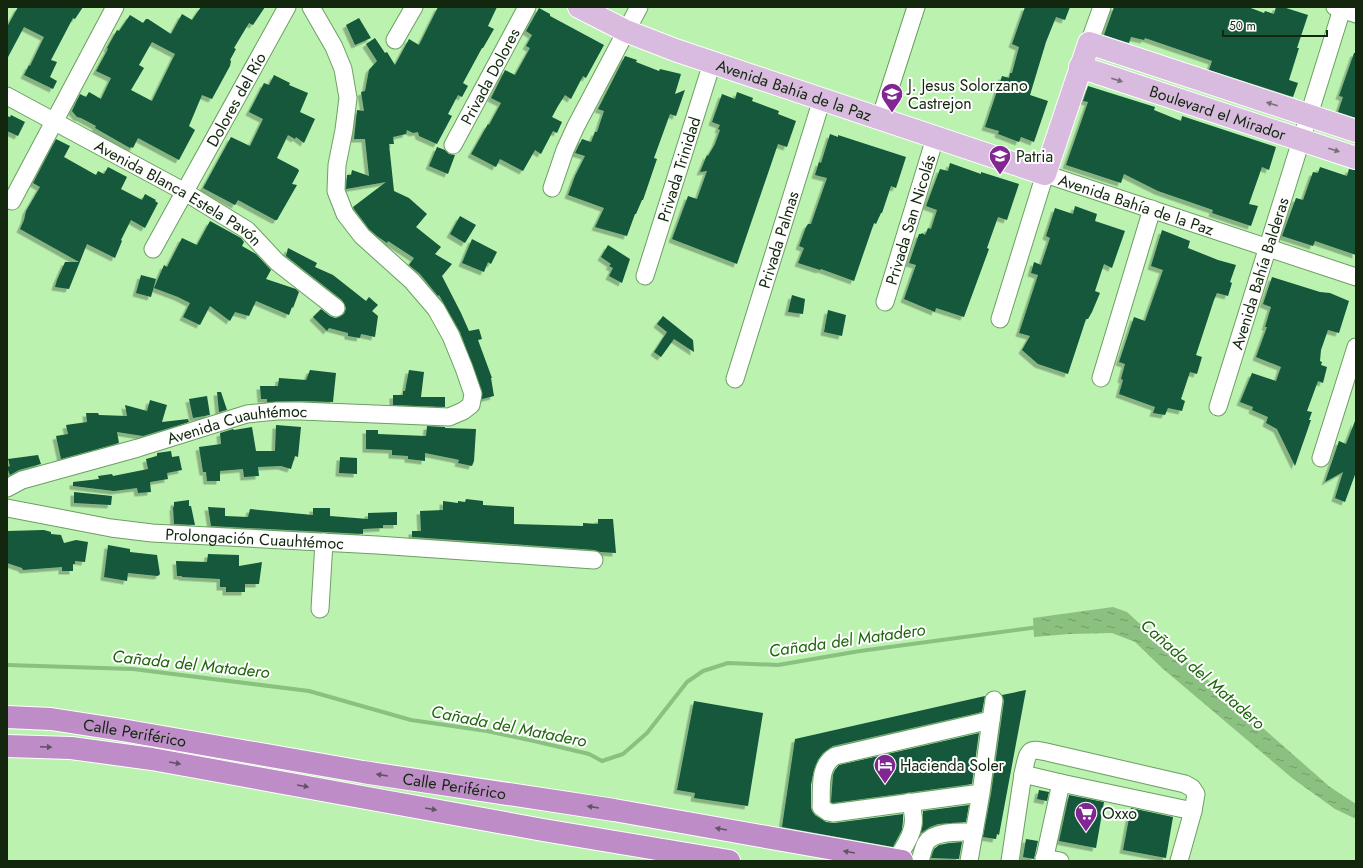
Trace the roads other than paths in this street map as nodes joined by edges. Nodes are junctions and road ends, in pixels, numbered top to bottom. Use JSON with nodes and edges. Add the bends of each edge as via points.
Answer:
{"nodes":[{"id":1,"x":115,"y":7,"type":"edge"},
{"id":2,"x":287,"y":7,"type":"edge"},
{"id":3,"x":311,"y":7,"type":"edge"},
{"id":4,"x":414,"y":7,"type":"edge"},
{"id":5,"x":527,"y":7,"type":"edge"},
{"id":6,"x":579,"y":7,"type":"edge"},
{"id":7,"x":639,"y":7,"type":"edge"},
{"id":8,"x":916,"y":7,"type":"edge"},
{"id":9,"x":1102,"y":7,"type":"edge"},
{"id":10,"x":1344,"y":10,"type":"edge"},
{"id":11,"x":626,"y":31,"type":"junction"},
{"id":12,"x":396,"y":40,"type":"dead end"},
{"id":13,"x":1089,"y":43,"type":"junction"},
{"id":14,"x":712,"y":63,"type":"junction"},
{"id":15,"x":1080,"y":68,"type":"junction"},
{"id":16,"x":7,"y":96,"type":"edge"},
{"id":17,"x":822,"y":99,"type":"junction"},
{"id":18,"x":1309,"y":116,"type":"junction"},
{"id":19,"x":880,"y":119,"type":"junction"},
{"id":20,"x":54,"y":121,"type":"junction"},
{"id":21,"x":1356,"y":131,"type":"edge"},
{"id":22,"x":935,"y":138,"type":"junction"},
{"id":23,"x":1302,"y":140,"type":"junction"},
{"id":24,"x":453,"y":145,"type":"dead end"},
{"id":25,"x":1356,"y":158,"type":"edge"},
{"id":26,"x":1045,"y":174,"type":"junction"},
{"id":27,"x":552,"y":188,"type":"dead end"},
{"id":28,"x":185,"y":192,"type":"junction"},
{"id":29,"x":12,"y":202,"type":"dead end"},
{"id":30,"x":1152,"y":209,"type":"junction"},
{"id":31,"x":1268,"y":247,"type":"junction"},
{"id":32,"x":153,"y":249,"type":"dead end"},
{"id":33,"x":645,"y":276,"type":"dead end"},
{"id":34,"x":1356,"y":277,"type":"edge"},
{"id":35,"x":885,"y":302,"type":"dead end"},
{"id":36,"x":336,"y":308,"type":"dead end"},
{"id":37,"x":1000,"y":319,"type":"dead end"},
{"id":38,"x":1356,"y":347,"type":"edge"},
{"id":39,"x":1101,"y":378,"type":"dead end"},
{"id":40,"x":734,"y":379,"type":"dead end"},
{"id":41,"x":1218,"y":407,"type":"dead end"},
{"id":42,"x":1321,"y":458,"type":"dead end"},
{"id":43,"x":7,"y":488,"type":"edge"},
{"id":44,"x":7,"y":508,"type":"edge"},
{"id":45,"x":324,"y":542,"type":"junction"},
{"id":46,"x":594,"y":560,"type":"dead end"},
{"id":47,"x":320,"y":609,"type":"dead end"},
{"id":48,"x":994,"y":700,"type":"dead end"},
{"id":49,"x":7,"y":717,"type":"edge"},
{"id":50,"x":991,"y":720,"type":"junction"},
{"id":51,"x":7,"y":746,"type":"edge"},
{"id":52,"x":1023,"y":774,"type":"junction"},
{"id":53,"x":1061,"y":783,"type":"junction"},
{"id":54,"x":981,"y":793,"type":"junction"},
{"id":55,"x":909,"y":802,"type":"junction"},
{"id":56,"x":1193,"y":811,"type":"junction"},
{"id":57,"x":974,"y":832,"type":"junction"},
{"id":58,"x":1050,"y":860,"type":"edge"},
{"id":59,"x":729,"y":861,"type":"edge"},
{"id":60,"x":899,"y":861,"type":"edge"},
{"id":61,"x":920,"y":861,"type":"edge"},
{"id":62,"x":969,"y":861,"type":"edge"},
{"id":63,"x":1010,"y":861,"type":"edge"},
{"id":64,"x":1180,"y":861,"type":"edge"}],
"edges":[{"from":1,"to":20,"type":"street"},
{"from":2,"to":28,"type":"street","name":"Dolores del Río"},
{"from":3,"to":43,"type":"street","name":"Avenida Cuauhtémoc","via":[[334,47],[343,69],[348,98],[337,166],[336,191],[345,214],[362,236],[412,281],[436,309],[464,368],[473,394],[471,405],[450,417],[300,411],[247,414],[22,480]]},
{"from":4,"to":12,"type":"street"},
{"from":5,"to":24,"type":"street","name":"Privada Dolores"},
{"from":6,"to":11,"type":"main road","name":"Avenida Bahía de la Paz"},
{"from":7,"to":11,"type":"street"},
{"from":8,"to":19,"type":"street"},
{"from":9,"to":13,"type":"street"},
{"from":10,"to":18,"type":"street","name":"Avenida Bahía Balderas"},
{"from":11,"to":14,"type":"main road","name":"Avenida Bahía de la Paz"},
{"from":11,"to":27,"type":"street","via":[[576,126]]},
{"from":13,"to":15,"type":"main road"},
{"from":18,"to":13,"type":"main road","name":"Boulevard el Mirador","one_way":true},
{"from":14,"to":17,"type":"main road","name":"Avenida Bahía de la Paz"},
{"from":14,"to":33,"type":"street","name":"Privada Trinidad"},
{"from":15,"to":23,"type":"main road","name":"Boulevard el Mirador","one_way":true},
{"from":15,"to":26,"type":"main road"},
{"from":16,"to":20,"type":"street","name":"Avenida Blanca Estela Pavón"},
{"from":17,"to":19,"type":"main road","name":"Avenida Bahía de la Paz"},
{"from":17,"to":40,"type":"street","name":"Privada Palmas"},
{"from":18,"to":21,"type":"main road","name":"Boulevard el Mirador"},
{"from":18,"to":23,"type":"street","name":"Avenida Bahía Balderas"},
{"from":19,"to":22,"type":"main road","name":"Avenida Bahía de la Paz"},
{"from":20,"to":28,"type":"street","name":"Avenida Blanca Estela Pavón"},
{"from":20,"to":29,"type":"street"},
{"from":22,"to":26,"type":"main road","name":"Avenida Bahía de la Paz"},
{"from":22,"to":35,"type":"street","name":"Privada San Nicolás"},
{"from":23,"to":25,"type":"main road","name":"Boulevard el Mirador","one_way":true},
{"from":23,"to":31,"type":"street","name":"Avenida Bahía Balderas"},
{"from":26,"to":30,"type":"street","name":"Avenida Bahía de la Paz"},
{"from":26,"to":37,"type":"street"},
{"from":28,"to":32,"type":"street","name":"Dolores del Río"},
{"from":28,"to":36,"type":"street","name":"Avenida Blanca Estela Pavón","via":[[247,230],[276,262]]},
{"from":30,"to":31,"type":"street","name":"Avenida Bahía de la Paz"},
{"from":30,"to":39,"type":"street"},
{"from":31,"to":34,"type":"street","name":"Avenida Bahía de la Paz"},
{"from":31,"to":41,"type":"street","name":"Avenida Bahía Balderas"},
{"from":38,"to":42,"type":"street"},
{"from":44,"to":45,"type":"street","name":"Prolongación Cuauhtémoc","via":[[111,528],[152,533]]},
{"from":45,"to":46,"type":"street","name":"Prolongación Cuauhtémoc"},
{"from":45,"to":47,"type":"street"},
{"from":48,"to":50,"type":"street"},
{"from":60,"to":49,"type":"highway","name":"Calle Periférico","one_way":true,"via":[[614,810],[364,772],[122,730],[52,720]]},
{"from":50,"to":54,"type":"street"},
{"from":50,"to":55,"type":"street","via":[[835,756],[825,766],[821,806],[828,812]]},
{"from":51,"to":59,"type":"highway","name":"Calle Periférico","one_way":true,"via":[[71,748],[152,759]]},
{"from":52,"to":53,"type":"street"},
{"from":52,"to":56,"type":"street","via":[[1028,754],[1034,749],[1186,784],[1196,794]]},
{"from":52,"to":63,"type":"street"},
{"from":53,"to":56,"type":"street"},
{"from":53,"to":58,"type":"street"},
{"from":54,"to":55,"type":"street"},
{"from":54,"to":57,"type":"street"},
{"from":55,"to":60,"type":"street","via":[[913,826]]},
{"from":56,"to":64,"type":"street"},
{"from":57,"to":61,"type":"street","via":[[937,835],[927,842]]},
{"from":57,"to":62,"type":"street"}]}
